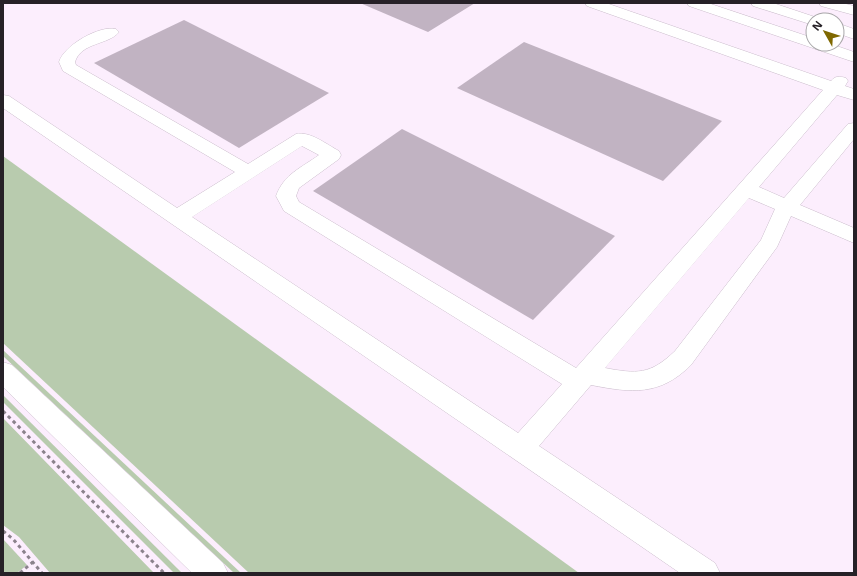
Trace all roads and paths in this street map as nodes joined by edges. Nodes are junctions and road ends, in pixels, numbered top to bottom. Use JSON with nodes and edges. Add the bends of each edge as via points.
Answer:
{"nodes":[{"id":1,"x":592,"y":3,"type":"edge"},
{"id":2,"x":616,"y":3,"type":"edge"},
{"id":3,"x":694,"y":3,"type":"edge"},
{"id":4,"x":758,"y":3,"type":"edge"},
{"id":5,"x":826,"y":3,"type":"edge"},
{"id":6,"x":854,"y":12,"type":"edge"},
{"id":7,"x":805,"y":18,"type":"edge"},
{"id":8,"x":111,"y":32,"type":"dead end"},
{"id":9,"x":805,"y":41,"type":"edge"},
{"id":10,"x":839,"y":52,"type":"edge"},
{"id":11,"x":854,"y":57,"type":"edge"},
{"id":12,"x":846,"y":87,"type":"edge"},
{"id":13,"x":3,"y":100,"type":"edge"},
{"id":14,"x":854,"y":128,"type":"edge"},
{"id":15,"x":249,"y":172,"type":"junction"},
{"id":16,"x":746,"y":189,"type":"junction"},
{"id":17,"x":788,"y":207,"type":"junction"},
{"id":18,"x":177,"y":217,"type":"junction"},
{"id":19,"x":854,"y":236,"type":"edge"},
{"id":20,"x":3,"y":372,"type":"edge"},
{"id":21,"x":582,"y":378,"type":"junction"},
{"id":22,"x":3,"y":410,"type":"edge"},
{"id":23,"x":521,"y":448,"type":"junction"},
{"id":24,"x":3,"y":531,"type":"edge"},
{"id":25,"x":33,"y":562,"type":"junction"},
{"id":26,"x":20,"y":573,"type":"edge"},
{"id":27,"x":42,"y":573,"type":"edge"},
{"id":28,"x":164,"y":573,"type":"edge"},
{"id":29,"x":213,"y":573,"type":"edge"},
{"id":30,"x":705,"y":573,"type":"edge"}],
"edges":[{"from":1,"to":12,"type":"street"},
{"from":2,"to":12,"type":"street"},
{"from":3,"to":9,"type":"street"},
{"from":4,"to":7,"type":"street"},
{"from":5,"to":6,"type":"street"},
{"from":8,"to":15,"type":"street","via":[[73,50],[66,62],[69,68]]},
{"from":10,"to":11,"type":"street"},
{"from":12,"to":16,"type":"street"},
{"from":13,"to":18,"type":"street"},
{"from":14,"to":17,"type":"street"},
{"from":15,"to":18,"type":"street"},
{"from":15,"to":21,"type":"street","via":[[302,138],[332,155],[290,185],[286,196],[291,206]]},
{"from":16,"to":17,"type":"street"},
{"from":16,"to":21,"type":"street"},
{"from":17,"to":19,"type":"street"},
{"from":17,"to":21,"type":"street","via":[[781,215],[770,242],[669,373],[659,378],[637,382]]},
{"from":18,"to":23,"type":"street"},
{"from":20,"to":29,"type":"street"},
{"from":21,"to":23,"type":"street"},
{"from":22,"to":28,"type":"path"},
{"from":23,"to":30,"type":"street"},
{"from":24,"to":25,"type":"path"},
{"from":25,"to":26,"type":"path"},
{"from":25,"to":27,"type":"path"}]}
